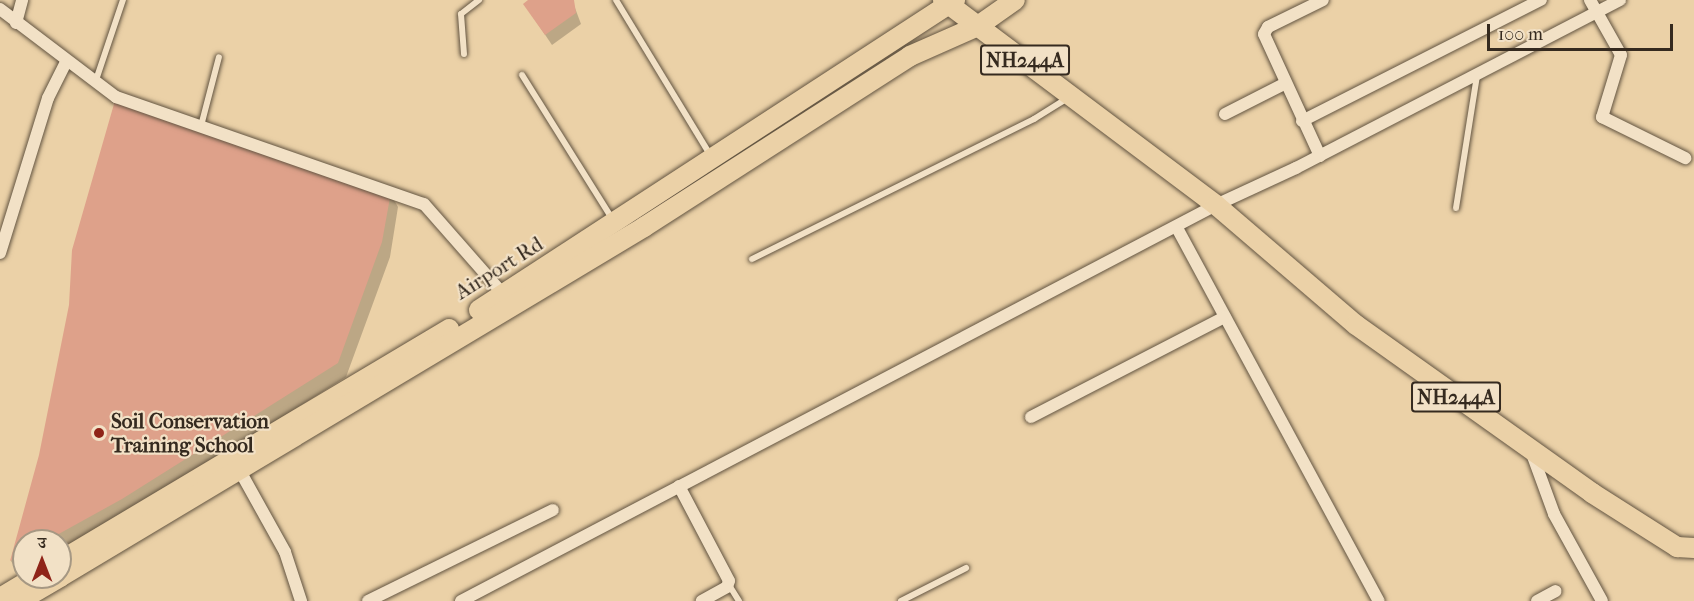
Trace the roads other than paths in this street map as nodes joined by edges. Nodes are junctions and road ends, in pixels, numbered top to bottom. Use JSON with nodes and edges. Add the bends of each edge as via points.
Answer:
{"nodes":[{"id":1,"x":22,"y":0,"type":"edge"},
{"id":2,"x":123,"y":0,"type":"edge"},
{"id":3,"x":479,"y":0,"type":"edge"},
{"id":4,"x":616,"y":0,"type":"edge"},
{"id":5,"x":1015,"y":0,"type":"edge"},
{"id":6,"x":1323,"y":0,"type":"edge"},
{"id":7,"x":1620,"y":0,"type":"edge"},
{"id":8,"x":949,"y":1,"type":"edge"},
{"id":9,"x":1535,"y":1,"type":"edge"},
{"id":10,"x":1594,"y":6,"type":"edge"},
{"id":11,"x":0,"y":9,"type":"edge"},
{"id":12,"x":16,"y":23,"type":"junction"},
{"id":13,"x":978,"y":26,"type":"junction"},
{"id":14,"x":464,"y":54,"type":"dead end"},
{"id":15,"x":219,"y":57,"type":"dead end"},
{"id":16,"x":66,"y":62,"type":"junction"},
{"id":17,"x":522,"y":75,"type":"dead end"},
{"id":18,"x":1477,"y":76,"type":"junction"},
{"id":19,"x":94,"y":84,"type":"junction"},
{"id":20,"x":1284,"y":84,"type":"junction"},
{"id":21,"x":1072,"y":95,"type":"junction"},
{"id":22,"x":1225,"y":114,"type":"dead end"},
{"id":23,"x":1302,"y":121,"type":"junction"},
{"id":24,"x":201,"y":126,"type":"junction"},
{"id":25,"x":1320,"y":156,"type":"junction"},
{"id":26,"x":1685,"y":158,"type":"dead end"},
{"id":27,"x":712,"y":159,"type":"junction"},
{"id":28,"x":1216,"y":205,"type":"junction"},
{"id":29,"x":1456,"y":208,"type":"dead end"},
{"id":30,"x":614,"y":223,"type":"junction"},
{"id":31,"x":1176,"y":228,"type":"junction"},
{"id":32,"x":0,"y":253,"type":"edge"},
{"id":33,"x":752,"y":259,"type":"dead end"},
{"id":34,"x":504,"y":295,"type":"junction"},
{"id":35,"x":1225,"y":317,"type":"junction"},
{"id":36,"x":1031,"y":417,"type":"dead end"},
{"id":37,"x":1531,"y":451,"type":"junction"},
{"id":38,"x":240,"y":471,"type":"junction"},
{"id":39,"x":679,"y":486,"type":"junction"},
{"id":40,"x":553,"y":510,"type":"dead end"},
{"id":41,"x":1694,"y":548,"type":"edge"},
{"id":42,"x":72,"y":554,"type":"edge"},
{"id":43,"x":966,"y":568,"type":"dead end"},
{"id":44,"x":72,"y":570,"type":"edge"},
{"id":45,"x":729,"y":584,"type":"junction"},
{"id":46,"x":15,"y":589,"type":"edge"},
{"id":47,"x":40,"y":589,"type":"edge"},
{"id":48,"x":1556,"y":591,"type":"dead end"},
{"id":49,"x":0,"y":598,"type":"edge"},
{"id":50,"x":19,"y":601,"type":"edge"},
{"id":51,"x":300,"y":601,"type":"edge"},
{"id":52,"x":368,"y":601,"type":"edge"},
{"id":53,"x":461,"y":601,"type":"edge"},
{"id":54,"x":702,"y":601,"type":"edge"},
{"id":55,"x":739,"y":601,"type":"edge"},
{"id":56,"x":901,"y":601,"type":"edge"},
{"id":57,"x":1379,"y":601,"type":"edge"},
{"id":58,"x":1537,"y":601,"type":"edge"},
{"id":59,"x":1602,"y":601,"type":"edge"}],
"edges":[{"from":1,"to":12,"type":"street"},
{"from":2,"to":19,"type":"lane"},
{"from":3,"to":14,"type":"lane","via":[[461,14]]},
{"from":4,"to":27,"type":"lane"},
{"from":5,"to":13,"type":"main road"},
{"from":6,"to":20,"type":"street","via":[[1264,31]]},
{"from":7,"to":10,"type":"street"},
{"from":8,"to":13,"type":"main road","number":"NH244A"},
{"from":8,"to":27,"type":"main road","name":"Airport Rd"},
{"from":9,"to":23,"type":"street"},
{"from":10,"to":18,"type":"street"},
{"from":10,"to":26,"type":"street","via":[[1621,58],[1602,117]]},
{"from":11,"to":12,"type":"street"},
{"from":12,"to":16,"type":"street"},
{"from":13,"to":21,"type":"main road","number":"NH244A"},
{"from":13,"to":38,"type":"main road","via":[[910,56],[653,221]]},
{"from":15,"to":24,"type":"lane"},
{"from":16,"to":19,"type":"street"},
{"from":16,"to":32,"type":"street","via":[[48,98]]},
{"from":17,"to":30,"type":"lane"},
{"from":18,"to":25,"type":"street"},
{"from":18,"to":29,"type":"lane"},
{"from":19,"to":24,"type":"street","via":[[116,97]]},
{"from":20,"to":22,"type":"street"},
{"from":20,"to":23,"type":"street"},
{"from":21,"to":28,"type":"main road","number":"NH244A","via":[[1165,170]]},
{"from":21,"to":33,"type":"lane","via":[[1034,119]]},
{"from":23,"to":25,"type":"street"},
{"from":24,"to":34,"type":"street","via":[[424,204]]},
{"from":25,"to":28,"type":"street"},
{"from":27,"to":30,"type":"main road","name":"Airport Rd"},
{"from":28,"to":31,"type":"street"},
{"from":28,"to":37,"type":"main road","number":"NH244A","via":[[1356,325]]},
{"from":30,"to":34,"type":"main road","name":"Airport Rd"},
{"from":31,"to":35,"type":"street"},
{"from":31,"to":39,"type":"street"},
{"from":34,"to":42,"type":"main road","name":"Airport Rd"},
{"from":35,"to":36,"type":"street"},
{"from":35,"to":57,"type":"street"},
{"from":37,"to":41,"type":"main road","number":"NH244A","via":[[1677,547]]},
{"from":37,"to":59,"type":"street","via":[[1554,514]]},
{"from":38,"to":44,"type":"main road"},
{"from":38,"to":51,"type":"street","via":[[285,552]]},
{"from":39,"to":45,"type":"street"},
{"from":39,"to":53,"type":"street"},
{"from":40,"to":52,"type":"street"},
{"from":43,"to":56,"type":"lane"},
{"from":45,"to":54,"type":"street"},
{"from":45,"to":55,"type":"lane"},
{"from":46,"to":49,"type":"main road"},
{"from":47,"to":50,"type":"main road"},
{"from":48,"to":58,"type":"street"}]}
